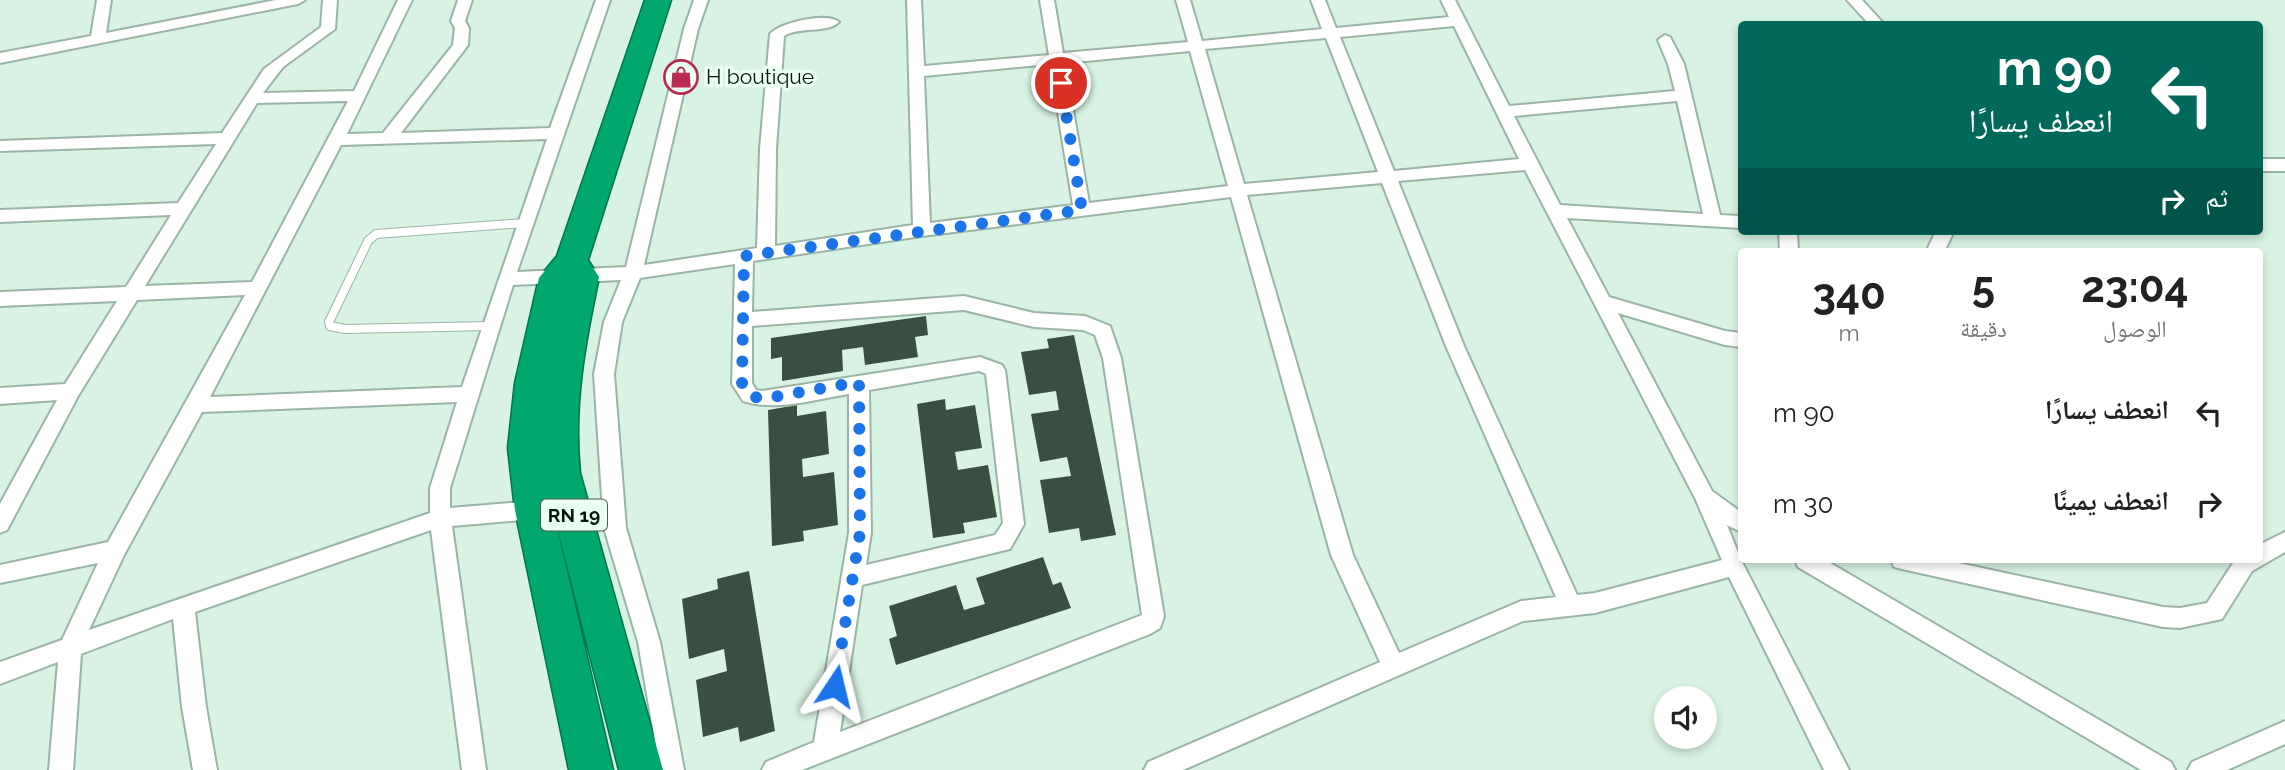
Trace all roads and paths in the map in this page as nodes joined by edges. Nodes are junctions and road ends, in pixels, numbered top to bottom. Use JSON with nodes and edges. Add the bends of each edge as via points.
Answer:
{"nodes":[{"id":1,"x":104,"y":0,"type":"edge"},
{"id":2,"x":202,"y":0,"type":"edge"},
{"id":3,"x":298,"y":0,"type":"edge"},
{"id":4,"x":330,"y":0,"type":"edge"},
{"id":5,"x":405,"y":0,"type":"edge"},
{"id":6,"x":465,"y":0,"type":"edge"},
{"id":7,"x":603,"y":0,"type":"edge"},
{"id":8,"x":658,"y":0,"type":"edge"},
{"id":9,"x":701,"y":0,"type":"edge"},
{"id":10,"x":914,"y":0,"type":"edge"},
{"id":11,"x":1047,"y":0,"type":"edge"},
{"id":12,"x":1183,"y":0,"type":"edge"},
{"id":13,"x":1318,"y":0,"type":"edge"},
{"id":14,"x":1448,"y":0,"type":"edge"},
{"id":15,"x":1854,"y":0,"type":"edge"},
{"id":16,"x":196,"y":20,"type":"junction"},
{"id":17,"x":1458,"y":20,"type":"junction"},
{"id":18,"x":1874,"y":21,"type":"edge"},
{"id":19,"x":832,"y":22,"type":"dead end"},
{"id":20,"x":1331,"y":33,"type":"junction"},
{"id":21,"x":98,"y":39,"type":"junction"},
{"id":22,"x":1665,"y":40,"type":"dead end"},
{"id":23,"x":1196,"y":46,"type":"junction"},
{"id":24,"x":0,"y":58,"type":"edge"},
{"id":25,"x":1057,"y":58,"type":"junction"},
{"id":26,"x":916,"y":72,"type":"junction"},
{"id":27,"x":1684,"y":95,"type":"junction"},
{"id":28,"x":359,"y":96,"type":"junction"},
{"id":29,"x":252,"y":98,"type":"junction"},
{"id":30,"x":1504,"y":112,"type":"junction"},
{"id":31,"x":556,"y":133,"type":"junction"},
{"id":32,"x":227,"y":138,"type":"junction"},
{"id":33,"x":388,"y":138,"type":"junction"},
{"id":34,"x":336,"y":140,"type":"junction"},
{"id":35,"x":0,"y":146,"type":"edge"},
{"id":36,"x":1530,"y":164,"type":"junction"},
{"id":37,"x":2263,"y":165,"type":"edge"},
{"id":38,"x":2285,"y":165,"type":"edge"},
{"id":39,"x":1390,"y":176,"type":"junction"},
{"id":40,"x":1238,"y":190,"type":"junction"},
{"id":41,"x":183,"y":209,"type":"junction"},
{"id":42,"x":1082,"y":210,"type":"junction"},
{"id":43,"x":1554,"y":211,"type":"junction"},
{"id":44,"x":0,"y":216,"type":"edge"},
{"id":45,"x":1713,"y":220,"type":"junction"},
{"id":46,"x":1738,"y":222,"type":"edge"},
{"id":47,"x":525,"y":223,"type":"junction"},
{"id":48,"x":922,"y":230,"type":"junction"},
{"id":49,"x":766,"y":252,"type":"junction"},
{"id":50,"x":744,"y":256,"type":"junction"},
{"id":51,"x":570,"y":272,"type":"junction"},
{"id":52,"x":633,"y":273,"type":"junction"},
{"id":53,"x":506,"y":279,"type":"junction"},
{"id":54,"x":257,"y":288,"type":"junction"},
{"id":55,"x":131,"y":293,"type":"junction"},
{"id":56,"x":0,"y":299,"type":"edge"},
{"id":57,"x":1602,"y":302,"type":"junction"},
{"id":58,"x":743,"y":320,"type":"junction"},
{"id":59,"x":491,"y":326,"type":"junction"},
{"id":60,"x":1738,"y":340,"type":"edge"},
{"id":61,"x":859,"y":382,"type":"junction"},
{"id":62,"x":71,"y":391,"type":"junction"},
{"id":63,"x":468,"y":394,"type":"junction"},
{"id":64,"x":0,"y":396,"type":"edge"},
{"id":65,"x":196,"y":405,"type":"junction"},
{"id":66,"x":1705,"y":497,"type":"junction"},
{"id":67,"x":534,"y":510,"type":"junction"},
{"id":68,"x":440,"y":518,"type":"junction"},
{"id":69,"x":1738,"y":521,"type":"edge"},
{"id":70,"x":0,"y":524,"type":"edge"},
{"id":71,"x":2285,"y":541,"type":"edge"},
{"id":72,"x":115,"y":550,"type":"junction"},
{"id":73,"x":2263,"y":554,"type":"edge"},
{"id":74,"x":1811,"y":563,"type":"edge"},
{"id":75,"x":1916,"y":563,"type":"edge"},
{"id":76,"x":2249,"y":563,"type":"edge"},
{"id":77,"x":1735,"y":566,"type":"junction"},
{"id":78,"x":0,"y":574,"type":"edge"},
{"id":79,"x":855,"y":577,"type":"junction"},
{"id":80,"x":1570,"y":604,"type":"junction"},
{"id":81,"x":183,"y":606,"type":"junction"},
{"id":82,"x":70,"y":648,"type":"junction"},
{"id":83,"x":1393,"y":666,"type":"junction"},
{"id":84,"x":0,"y":673,"type":"edge"},
{"id":85,"x":2285,"y":733,"type":"edge"},
{"id":86,"x":825,"y":749,"type":"junction"},
{"id":87,"x":61,"y":770,"type":"edge"},
{"id":88,"x":205,"y":770,"type":"edge"},
{"id":89,"x":474,"y":770,"type":"edge"},
{"id":90,"x":592,"y":770,"type":"edge"},
{"id":91,"x":641,"y":770,"type":"edge"},
{"id":92,"x":672,"y":770,"type":"edge"},
{"id":93,"x":774,"y":770,"type":"edge"},
{"id":94,"x":1156,"y":770,"type":"edge"},
{"id":95,"x":1837,"y":770,"type":"edge"},
{"id":96,"x":2163,"y":770,"type":"edge"},
{"id":97,"x":2200,"y":770,"type":"edge"}],
"edges":[{"from":1,"to":21,"type":"street"},
{"from":2,"to":16,"type":"street"},
{"from":3,"to":16,"type":"street"},
{"from":4,"to":29,"type":"street","via":[[328,29],[272,66]]},
{"from":5,"to":28,"type":"street"},
{"from":6,"to":33,"type":"street","via":[[458,21],[460,44]]},
{"from":7,"to":31,"type":"street"},
{"from":8,"to":51,"type":"highway","number":"RN 19"},
{"from":9,"to":52,"type":"street"},
{"from":10,"to":26,"type":"street"},
{"from":11,"to":25,"type":"street"},
{"from":12,"to":23,"type":"street"},
{"from":13,"to":20,"type":"street"},
{"from":14,"to":17,"type":"street"},
{"from":15,"to":18,"type":"street"},
{"from":16,"to":21,"type":"street"},
{"from":17,"to":20,"type":"street"},
{"from":17,"to":30,"type":"street"},
{"from":19,"to":49,"type":"street","via":[[788,27],[777,34]]},
{"from":20,"to":23,"type":"street"},
{"from":20,"to":39,"type":"street"},
{"from":21,"to":24,"type":"street"},
{"from":22,"to":27,"type":"street"},
{"from":23,"to":25,"type":"street"},
{"from":23,"to":40,"type":"street"},
{"from":25,"to":26,"type":"street"},
{"from":25,"to":42,"type":"street"},
{"from":26,"to":48,"type":"street"},
{"from":27,"to":30,"type":"street"},
{"from":27,"to":45,"type":"street"},
{"from":28,"to":29,"type":"street"},
{"from":28,"to":34,"type":"street"},
{"from":29,"to":32,"type":"street"},
{"from":30,"to":36,"type":"street"},
{"from":31,"to":33,"type":"street"},
{"from":31,"to":47,"type":"street"},
{"from":32,"to":35,"type":"street"},
{"from":32,"to":41,"type":"street"},
{"from":33,"to":34,"type":"street"},
{"from":34,"to":54,"type":"street"},
{"from":36,"to":39,"type":"street"},
{"from":36,"to":43,"type":"street"},
{"from":37,"to":38,"type":"street"},
{"from":39,"to":40,"type":"street"},
{"from":39,"to":80,"type":"street","via":[[1455,346]]},
{"from":40,"to":42,"type":"street"},
{"from":40,"to":83,"type":"street","via":[[1342,555]]},
{"from":41,"to":44,"type":"street"},
{"from":41,"to":55,"type":"street"},
{"from":42,"to":48,"type":"street"},
{"from":43,"to":45,"type":"street"},
{"from":43,"to":57,"type":"street"},
{"from":45,"to":46,"type":"street"},
{"from":47,"to":53,"type":"street"},
{"from":47,"to":59,"type":"lane","via":[[376,234],[368,241],[330,321],[330,326],[345,329]]},
{"from":48,"to":49,"type":"street"},
{"from":49,"to":50,"type":"street"},
{"from":50,"to":52,"type":"street"},
{"from":50,"to":58,"type":"street"},
{"from":51,"to":52,"type":"street"},
{"from":51,"to":53,"type":"street"},
{"from":51,"to":67,"type":"highway","number":"RN 19","via":[[532,383],[526,448]]},
{"from":51,"to":91,"type":"highway","number":"RN 19","via":[[557,441]]},
{"from":52,"to":92,"type":"street","via":[[613,322],[604,374],[613,503],[615,528],[649,642]]},
{"from":53,"to":59,"type":"street"},
{"from":54,"to":55,"type":"street"},
{"from":54,"to":65,"type":"street"},
{"from":55,"to":56,"type":"street"},
{"from":55,"to":62,"type":"street"},
{"from":57,"to":60,"type":"street"},
{"from":57,"to":66,"type":"street"},
{"from":58,"to":61,"type":"street","via":[[742,384],[750,396],[779,398]]},
{"from":58,"to":86,"type":"street","via":[[964,303],[1034,320],[1092,325],[1103,331],[1112,358],[1153,620]]},
{"from":59,"to":63,"type":"street"},
{"from":61,"to":79,"type":"street","via":[[860,533]]},
{"from":61,"to":79,"type":"street","via":[[992,366],[1014,524],[1002,543]]},
{"from":62,"to":64,"type":"street"},
{"from":62,"to":70,"type":"street"},
{"from":63,"to":65,"type":"street"},
{"from":63,"to":68,"type":"street","via":[[440,488]]},
{"from":65,"to":72,"type":"street"},
{"from":66,"to":69,"type":"street"},
{"from":66,"to":77,"type":"street"},
{"from":67,"to":68,"type":"street"},
{"from":67,"to":90,"type":"highway","number":"RN 19"},
{"from":68,"to":81,"type":"street"},
{"from":68,"to":89,"type":"street"},
{"from":71,"to":73,"type":"street"},
{"from":72,"to":78,"type":"street"},
{"from":72,"to":82,"type":"street"},
{"from":74,"to":96,"type":"street"},
{"from":75,"to":76,"type":"street","via":[[2180,618],[2214,612],[2236,574]]},
{"from":77,"to":80,"type":"street","via":[[1595,603]]},
{"from":77,"to":95,"type":"street"},
{"from":79,"to":86,"type":"street"},
{"from":80,"to":83,"type":"street","via":[[1521,611]]},
{"from":81,"to":82,"type":"street"},
{"from":81,"to":88,"type":"street"},
{"from":82,"to":84,"type":"street"},
{"from":82,"to":87,"type":"street"},
{"from":83,"to":94,"type":"street"},
{"from":85,"to":97,"type":"street"},
{"from":86,"to":93,"type":"street"}]}
